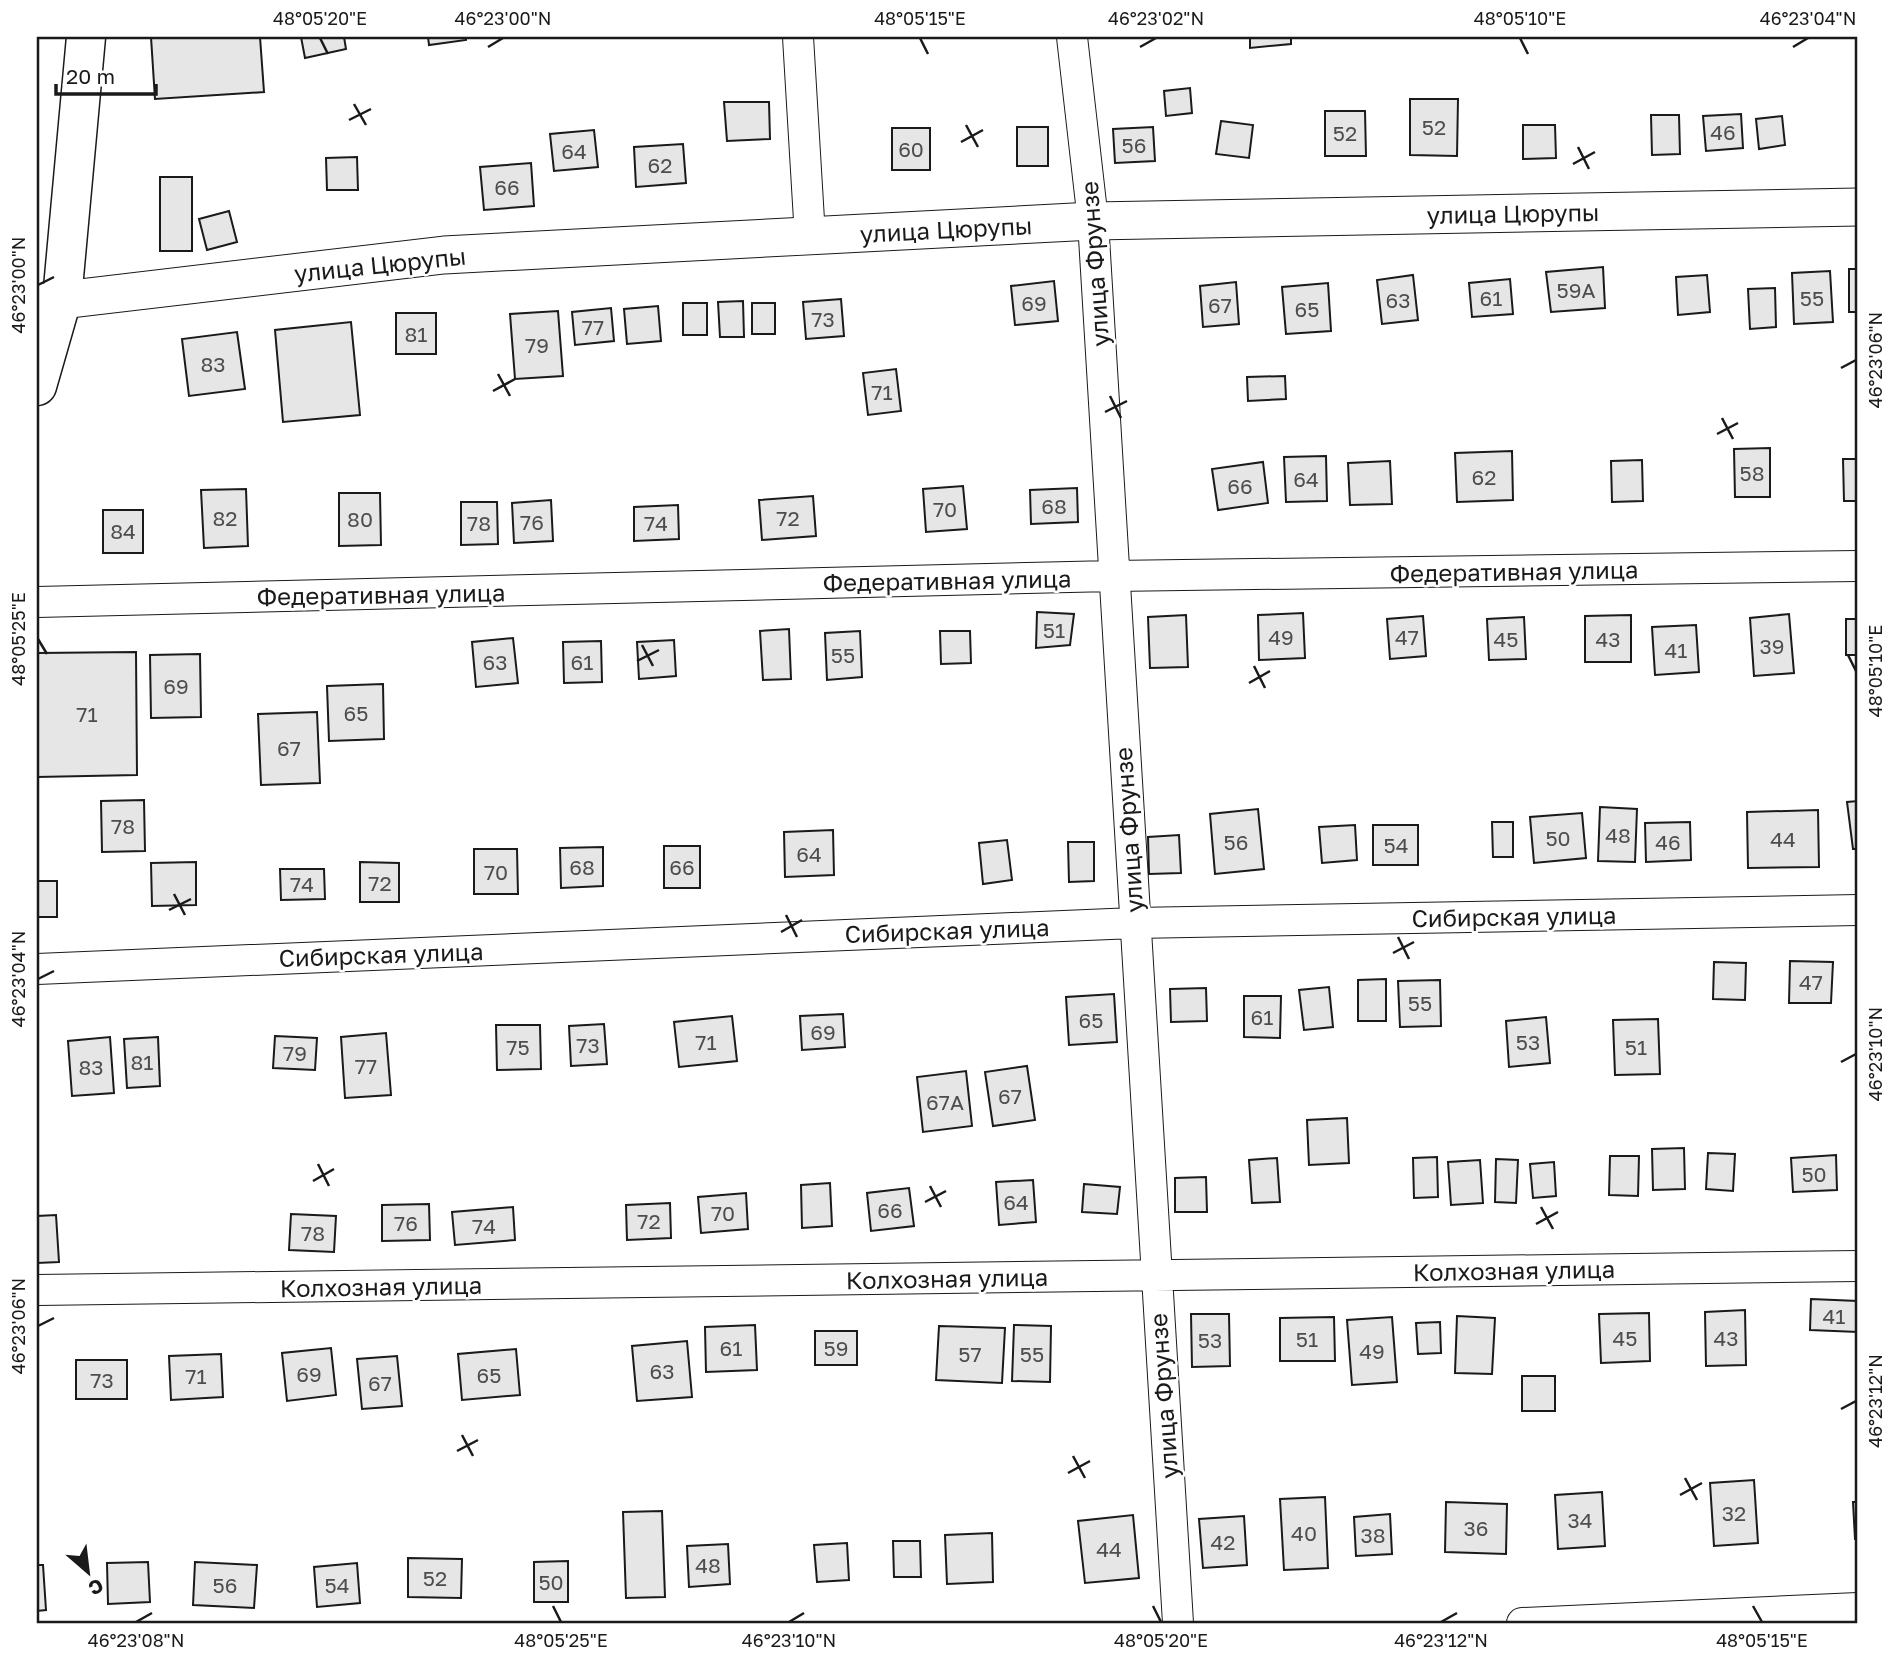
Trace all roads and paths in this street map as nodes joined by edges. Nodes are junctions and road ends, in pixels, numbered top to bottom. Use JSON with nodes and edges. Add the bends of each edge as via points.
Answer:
{"nodes":[{"id":1,"x":86,"y":37,"type":"edge"},
{"id":2,"x":798,"y":37,"type":"edge"},
{"id":3,"x":1072,"y":37,"type":"edge"},
{"id":4,"x":1858,"y":207,"type":"edge"},
{"id":5,"x":1093,"y":221,"type":"junction"},
{"id":6,"x":810,"y":237,"type":"junction"},
{"id":7,"x":50,"y":301,"type":"edge"},
{"id":8,"x":37,"y":386,"type":"edge"},
{"id":9,"x":1858,"y":566,"type":"edge"},
{"id":10,"x":1112,"y":576,"type":"junction"},
{"id":11,"x":37,"y":602,"type":"edge"},
{"id":12,"x":1858,"y":910,"type":"edge"},
{"id":13,"x":1134,"y":923,"type":"junction"},
{"id":14,"x":37,"y":968,"type":"edge"},
{"id":15,"x":1858,"y":1266,"type":"edge"},
{"id":16,"x":1155,"y":1275,"type":"junction"},
{"id":17,"x":37,"y":1290,"type":"edge"},
{"id":18,"x":1858,"y":1608,"type":"edge"},
{"id":19,"x":1178,"y":1623,"type":"edge"},
{"id":20,"x":1522,"y":1623,"type":"edge"}],
"edges":[{"from":1,"to":7,"type":"main road"},
{"from":2,"to":6,"type":"street"},
{"from":3,"to":5,"type":"street","name":"улица Фрунзе"},
{"from":4,"to":5,"type":"street","name":"улица Цюрупы"},
{"from":5,"to":6,"type":"street","name":"улица Цюрупы"},
{"from":5,"to":10,"type":"street","name":"улица Фрунзе"},
{"from":6,"to":7,"type":"street","name":"улица Цюрупы","via":[[444,255]]},
{"from":7,"to":8,"type":"main road"},
{"from":9,"to":10,"type":"street","name":"Федеративная улица"},
{"from":10,"to":11,"type":"street","name":"Федеративная улица"},
{"from":10,"to":13,"type":"street","name":"улица Фрунзе"},
{"from":12,"to":13,"type":"street","name":"Сибирская улица"},
{"from":13,"to":14,"type":"street","name":"Сибирская улица"},
{"from":13,"to":16,"type":"street","name":"улица Фрунзе"},
{"from":15,"to":16,"type":"street","name":"Колхозная улица"},
{"from":16,"to":17,"type":"street","name":"Колхозная улица"},
{"from":16,"to":19,"type":"street","name":"улица Фрунзе"},
{"from":18,"to":20,"type":"street"}]}
